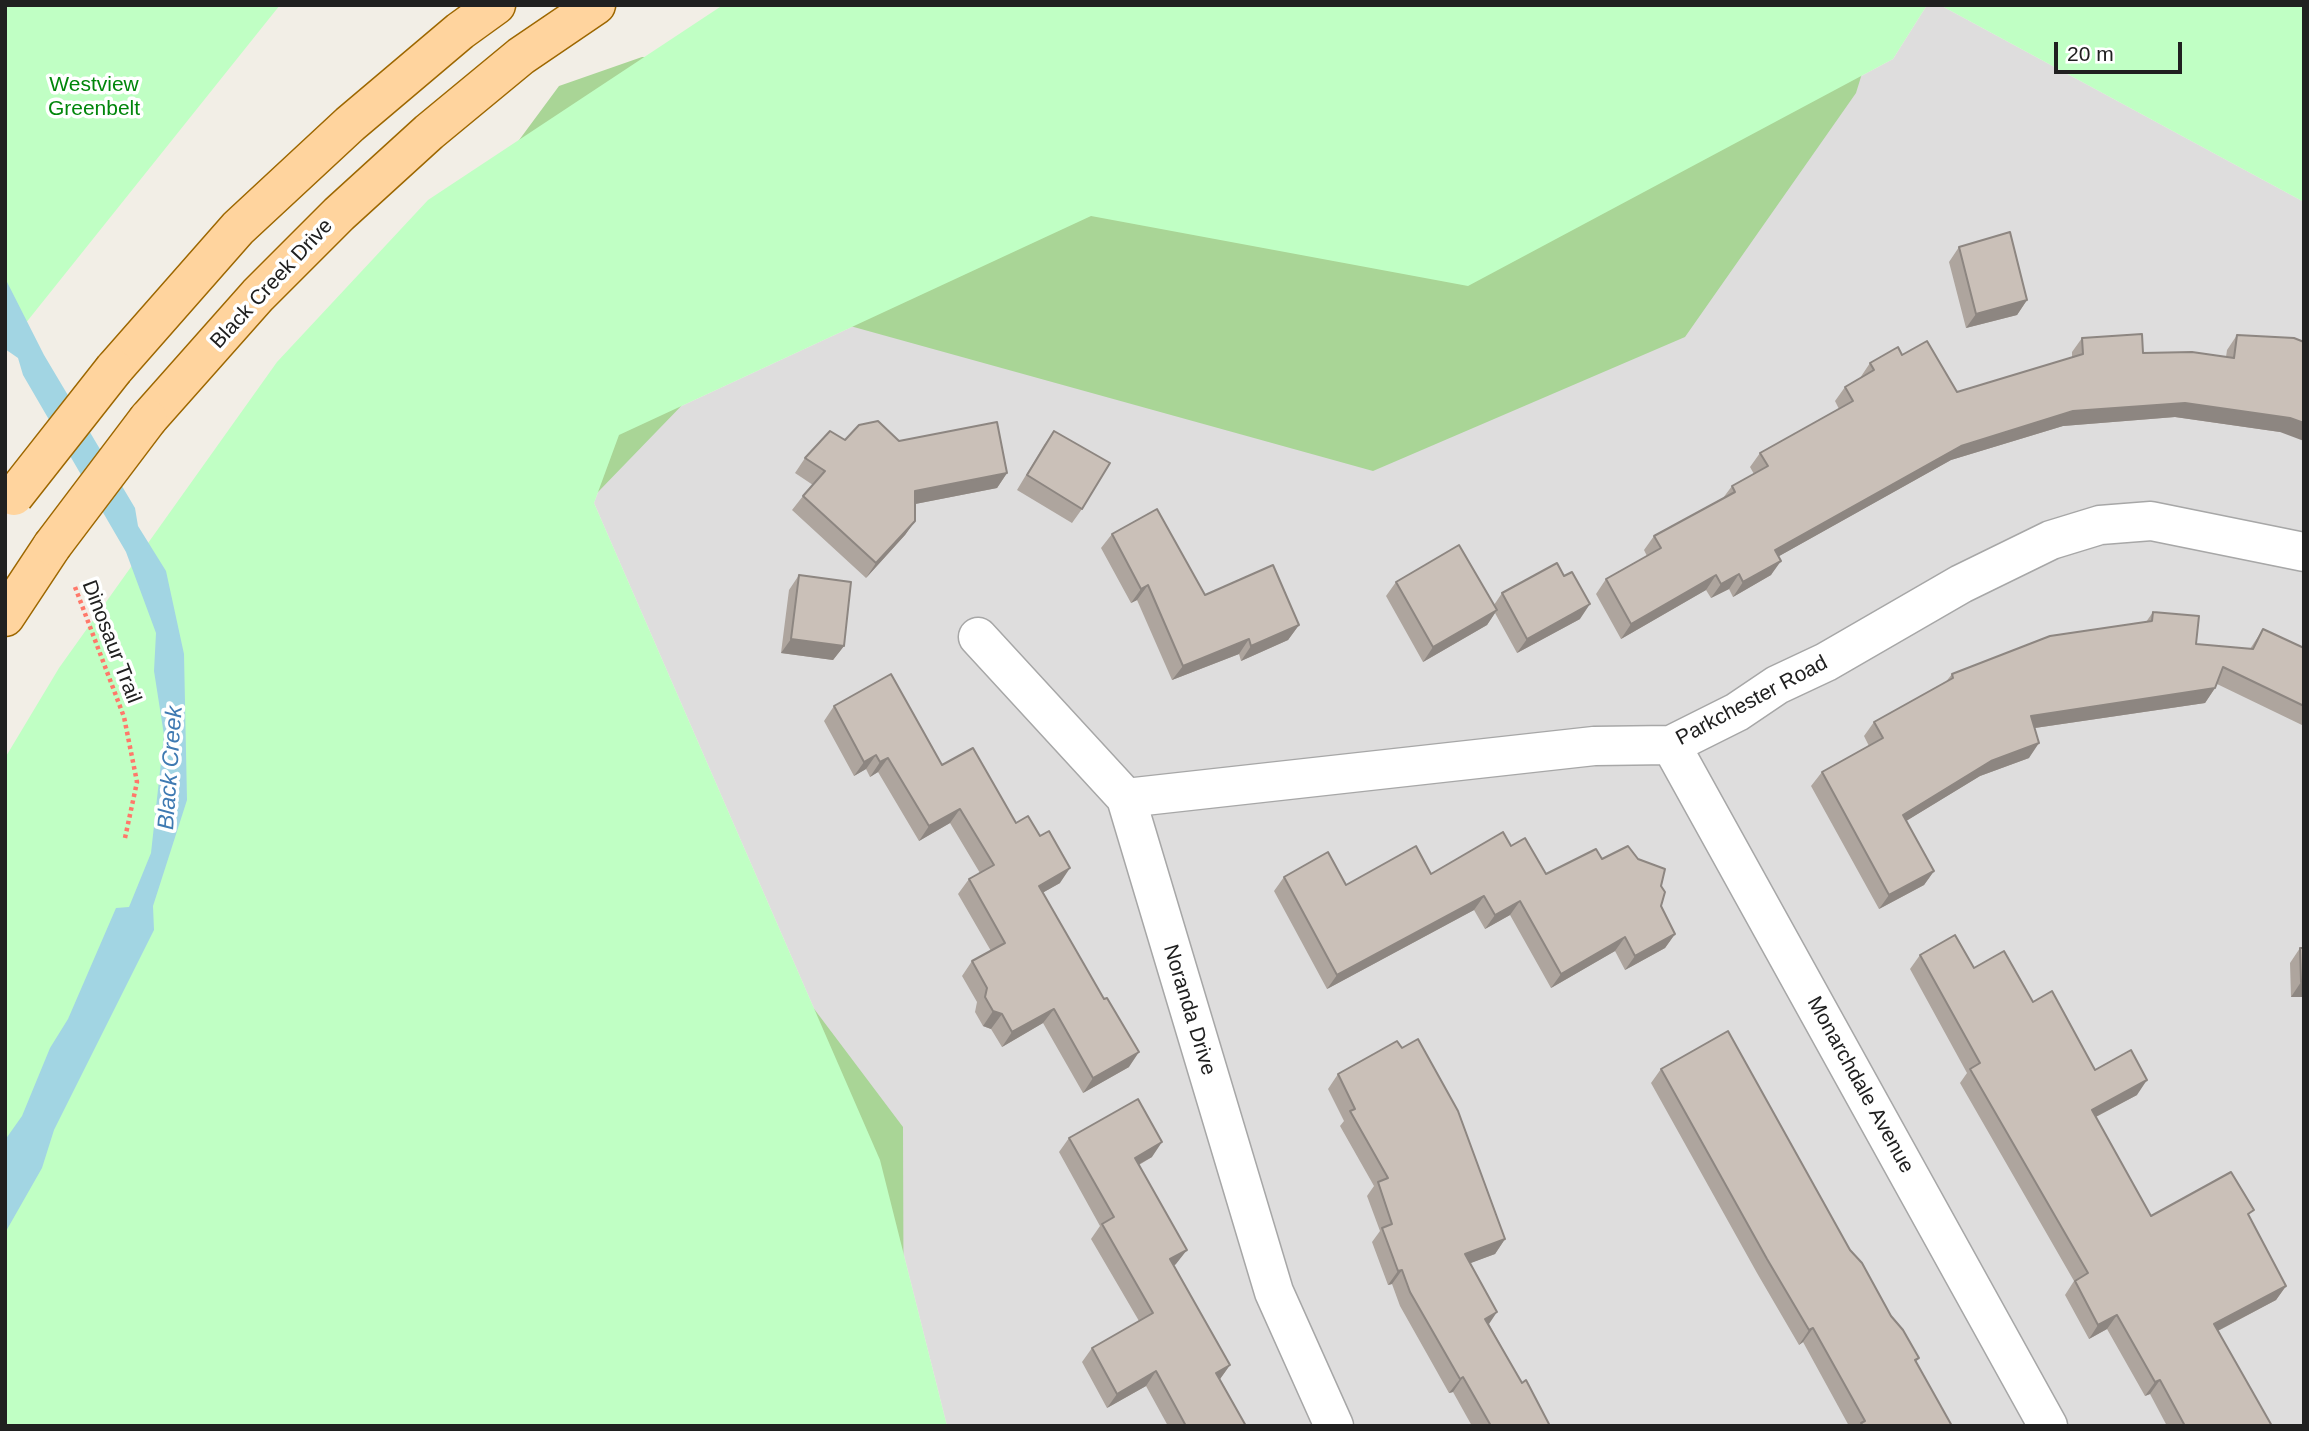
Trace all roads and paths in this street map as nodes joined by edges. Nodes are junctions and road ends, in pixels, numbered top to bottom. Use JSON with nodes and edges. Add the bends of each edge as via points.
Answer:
{"nodes":[{"id":1,"x":496,"y":5,"type":"edge"},
{"id":2,"x":596,"y":5,"type":"edge"},
{"id":3,"x":10,"y":503,"type":"edge"},
{"id":4,"x":2304,"y":552,"type":"edge"},
{"id":5,"x":71,"y":580,"type":"dead end"},
{"id":6,"x":5,"y":617,"type":"edge"},
{"id":7,"x":978,"y":637,"type":"dead end"},
{"id":8,"x":1671,"y":745,"type":"junction"},
{"id":9,"x":1126,"y":798,"type":"junction"},
{"id":10,"x":125,"y":838,"type":"dead end"},
{"id":11,"x":1334,"y":1426,"type":"edge"},
{"id":12,"x":2048,"y":1426,"type":"edge"}],
"edges":[{"from":1,"to":3,"type":"main road","bridge":true,"via":[[350,124],[238,228],[114,369]]},
{"from":2,"to":6,"type":"main road","name":"Black Creek Drive","bridge":true,"via":[[521,56],[429,132],[258,295],[148,419]]},
{"from":4,"to":8,"type":"street","name":"Parkchester Road","via":[[2151,521],[2100,525],[2051,540],[1961,584]]},
{"from":5,"to":10,"type":"path","name":"Dinosaur Trail","via":[[124,717],[137,782]]},
{"from":7,"to":9,"type":"street","name":"Noranda Drive"},
{"from":8,"to":9,"type":"street","name":"Parkchester Road","via":[[1594,746]]},
{"from":8,"to":12,"type":"street","name":"Monarchdale Avenue"},
{"from":9,"to":11,"type":"street","name":"Noranda Drive","via":[[1274,1292]]}]}
